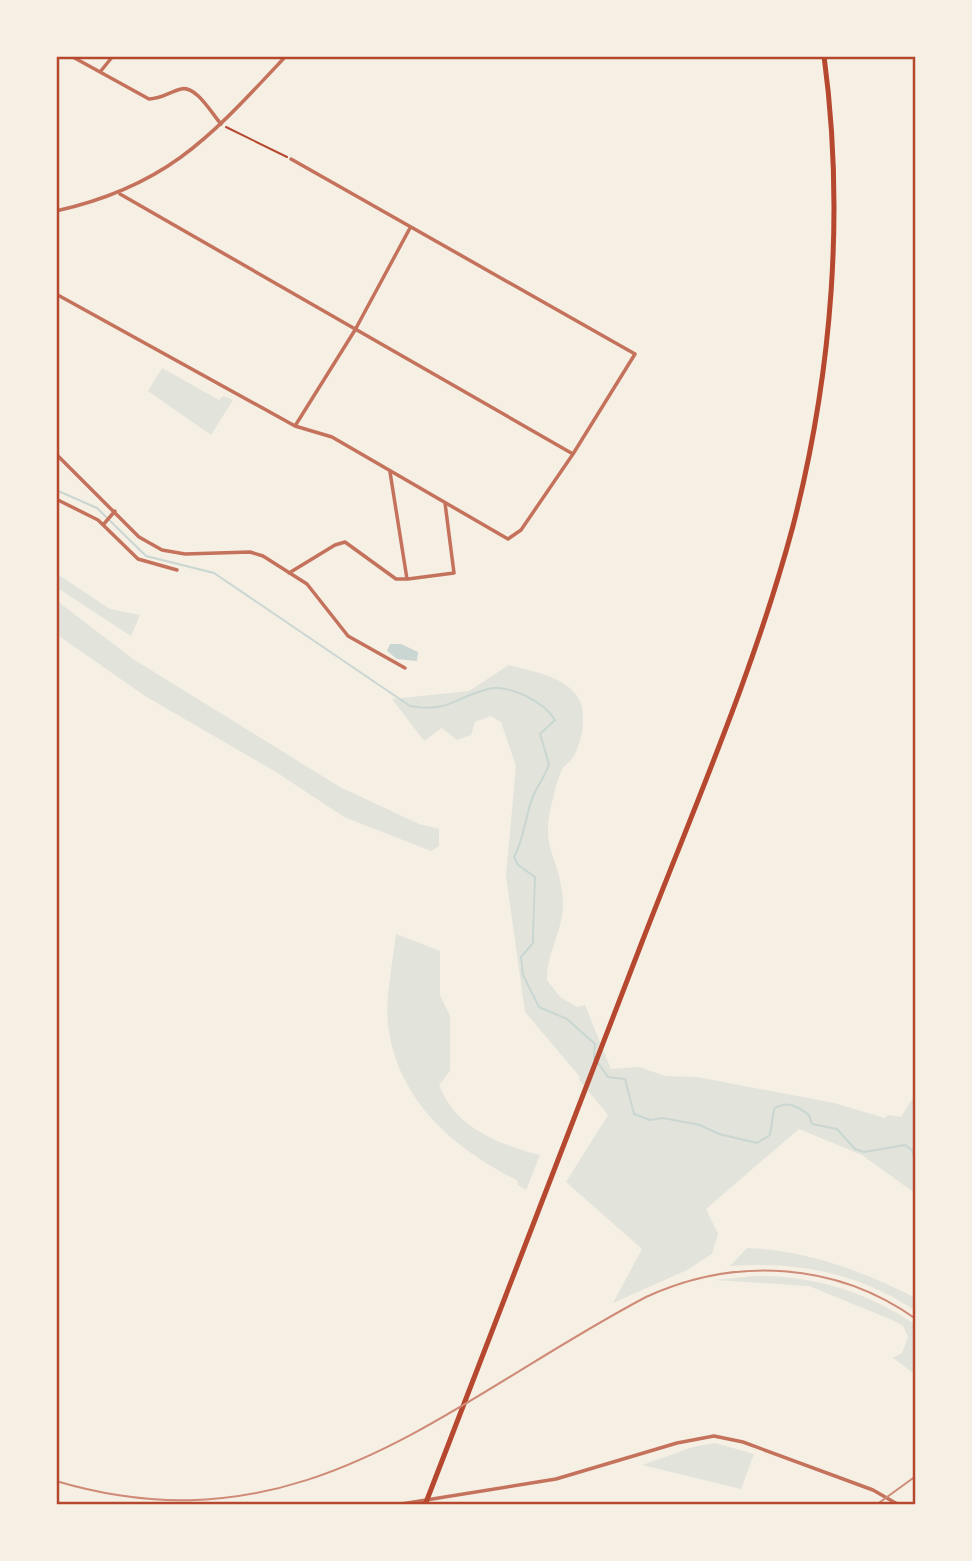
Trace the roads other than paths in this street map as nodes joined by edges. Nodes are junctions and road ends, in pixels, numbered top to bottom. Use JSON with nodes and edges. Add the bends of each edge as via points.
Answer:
{"nodes":[{"id":1,"x":71,"y":56,"type":"edge"},
{"id":2,"x":113,"y":56,"type":"edge"},
{"id":3,"x":286,"y":56,"type":"edge"},
{"id":4,"x":824,"y":56,"type":"edge"},
{"id":5,"x":100,"y":72,"type":"junction"},
{"id":6,"x":221,"y":125,"type":"junction"},
{"id":7,"x":291,"y":159,"type":"road end"},
{"id":8,"x":120,"y":194,"type":"junction"},
{"id":9,"x":56,"y":211,"type":"edge"},
{"id":10,"x":410,"y":228,"type":"junction"},
{"id":11,"x":56,"y":294,"type":"edge"},
{"id":12,"x":355,"y":330,"type":"junction"},
{"id":13,"x":295,"y":426,"type":"junction"},
{"id":14,"x":56,"y":454,"type":"edge"},
{"id":15,"x":573,"y":454,"type":"junction"},
{"id":16,"x":390,"y":472,"type":"junction"},
{"id":17,"x":56,"y":499,"type":"edge"},
{"id":18,"x":445,"y":503,"type":"junction"},
{"id":19,"x":113,"y":513,"type":"junction"},
{"id":20,"x":104,"y":523,"type":"junction"},
{"id":21,"x":177,"y":570,"type":"dead end"},
{"id":22,"x":289,"y":573,"type":"junction"},
{"id":23,"x":407,"y":579,"type":"junction"},
{"id":24,"x":405,"y":668,"type":"dead end"},
{"id":25,"x":396,"y":1505,"type":"edge"},
{"id":26,"x":425,"y":1505,"type":"edge"},
{"id":27,"x":899,"y":1505,"type":"edge"}],
"edges":[{"from":1,"to":5,"type":"street"},
{"from":2,"to":5,"type":"street"},
{"from":3,"to":6,"type":"street"},
{"from":4,"to":26,"type":"main road","via":[[832,148],[833,253],[827,340],[806,468],[785,553],[756,643]]},
{"from":5,"to":6,"type":"street","via":[[149,99],[183,88],[192,90]]},
{"from":6,"to":8,"type":"street","via":[[206,140]]},
{"from":7,"to":10,"type":"street"},
{"from":8,"to":9,"type":"street"},
{"from":8,"to":12,"type":"street"},
{"from":10,"to":12,"type":"street"},
{"from":10,"to":15,"type":"street","via":[[635,354]]},
{"from":11,"to":13,"type":"street"},
{"from":12,"to":13,"type":"street"},
{"from":12,"to":15,"type":"street"},
{"from":13,"to":16,"type":"street","via":[[332,437]]},
{"from":14,"to":19,"type":"street"},
{"from":15,"to":18,"type":"street","via":[[521,530],[508,540]]},
{"from":16,"to":18,"type":"street"},
{"from":16,"to":23,"type":"street"},
{"from":17,"to":20,"type":"street"},
{"from":18,"to":23,"type":"street","via":[[454,573]]},
{"from":19,"to":20,"type":"street"},
{"from":19,"to":22,"type":"street","via":[[162,550],[250,552]]},
{"from":20,"to":21,"type":"street","via":[[138,559]]},
{"from":22,"to":23,"type":"street","via":[[345,542],[396,579]]},
{"from":22,"to":24,"type":"street","via":[[307,584],[348,636]]},
{"from":25,"to":27,"type":"street","via":[[556,1479],[714,1436],[873,1490]]}]}
